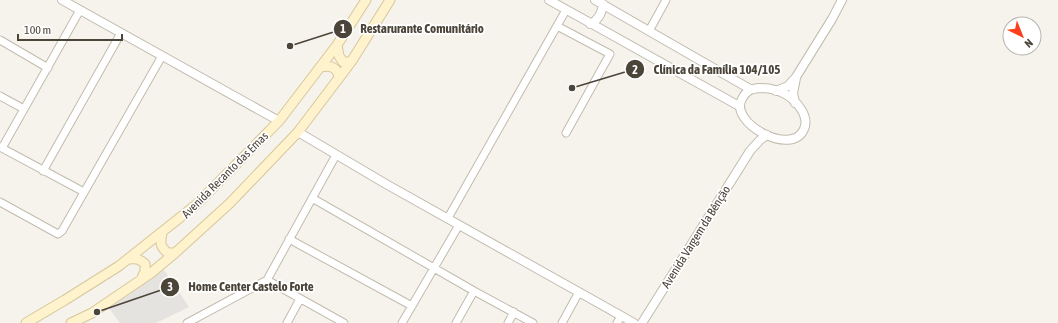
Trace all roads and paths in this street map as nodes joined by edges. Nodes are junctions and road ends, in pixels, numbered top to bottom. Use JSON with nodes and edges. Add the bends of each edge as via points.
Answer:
{"nodes":[{"id":1,"x":62,"y":0,"type":"edge"},
{"id":2,"x":366,"y":0,"type":"edge"},
{"id":3,"x":390,"y":0,"type":"edge"},
{"id":4,"x":549,"y":0,"type":"edge"},
{"id":5,"x":594,"y":0,"type":"edge"},
{"id":6,"x":666,"y":0,"type":"edge"},
{"id":7,"x":842,"y":0,"type":"edge"},
{"id":8,"x":603,"y":4,"type":"junction"},
{"id":9,"x":80,"y":10,"type":"junction"},
{"id":10,"x":566,"y":10,"type":"junction"},
{"id":11,"x":590,"y":24,"type":"junction"},
{"id":12,"x":557,"y":26,"type":"junction"},
{"id":13,"x":649,"y":31,"type":"junction"},
{"id":14,"x":121,"y":33,"type":"junction"},
{"id":15,"x":0,"y":40,"type":"edge"},
{"id":16,"x":337,"y":45,"type":"junction"},
{"id":17,"x":162,"y":56,"type":"junction"},
{"id":18,"x":351,"y":62,"type":"junction"},
{"id":19,"x":321,"y":67,"type":"junction"},
{"id":20,"x":48,"y":68,"type":"junction"},
{"id":21,"x":796,"y":77,"type":"junction"},
{"id":22,"x":339,"y":78,"type":"junction"},
{"id":23,"x":750,"y":89,"type":"junction"},
{"id":24,"x":776,"y":91,"type":"junction"},
{"id":25,"x":0,"y":96,"type":"edge"},
{"id":26,"x":795,"y":103,"type":"junction"},
{"id":27,"x":740,"y":106,"type":"junction"},
{"id":28,"x":24,"y":109,"type":"junction"},
{"id":29,"x":279,"y":121,"type":"junction"},
{"id":30,"x":756,"y":130,"type":"junction"},
{"id":31,"x":298,"y":132,"type":"junction"},
{"id":32,"x":566,"y":133,"type":"dead end"},
{"id":33,"x":767,"y":135,"type":"junction"},
{"id":34,"x":1,"y":147,"type":"edge"},
{"id":35,"x":750,"y":151,"type":"junction"},
{"id":36,"x":336,"y":155,"type":"junction"},
{"id":37,"x":43,"y":171,"type":"junction"},
{"id":38,"x":84,"y":192,"type":"junction"},
{"id":39,"x":312,"y":198,"type":"junction"},
{"id":40,"x":0,"y":202,"type":"edge"},
{"id":41,"x":448,"y":218,"type":"junction"},
{"id":42,"x":459,"y":225,"type":"junction"},
{"id":43,"x":162,"y":234,"type":"junction"},
{"id":44,"x":289,"y":239,"type":"junction"},
{"id":45,"x":175,"y":253,"type":"junction"},
{"id":46,"x":129,"y":259,"type":"junction"},
{"id":47,"x":434,"y":267,"type":"junction"},
{"id":48,"x":141,"y":280,"type":"junction"},
{"id":49,"x":267,"y":280,"type":"junction"},
{"id":50,"x":474,"y":291,"type":"junction"},
{"id":51,"x":580,"y":292,"type":"junction"},
{"id":52,"x":300,"y":299,"type":"junction"},
{"id":53,"x":412,"y":306,"type":"junction"},
{"id":54,"x":514,"y":312,"type":"junction"},
{"id":55,"x":36,"y":318,"type":"junction"},
{"id":56,"x":619,"y":319,"type":"edge"},
{"id":57,"x":26,"y":323,"type":"edge"},
{"id":58,"x":45,"y":323,"type":"edge"},
{"id":59,"x":71,"y":323,"type":"edge"},
{"id":60,"x":187,"y":323,"type":"edge"},
{"id":61,"x":287,"y":323,"type":"edge"},
{"id":62,"x":344,"y":323,"type":"edge"},
{"id":63,"x":402,"y":323,"type":"edge"},
{"id":64,"x":456,"y":323,"type":"edge"},
{"id":65,"x":508,"y":323,"type":"edge"},
{"id":66,"x":533,"y":323,"type":"edge"},
{"id":67,"x":562,"y":323,"type":"edge"},
{"id":68,"x":634,"y":323,"type":"edge"},
{"id":69,"x":642,"y":323,"type":"edge"}],
"edges":[{"from":1,"to":9,"type":"street"},
{"from":2,"to":16,"type":"main road","name":"Avenida Recanto das Emas"},
{"from":3,"to":18,"type":"main road","name":"Avenida Recanto das Emas"},
{"from":4,"to":10,"type":"street"},
{"from":5,"to":8,"type":"street"},
{"from":6,"to":13,"type":"street"},
{"from":7,"to":21,"type":"street"},
{"from":8,"to":11,"type":"street","via":[[602,12]]},
{"from":8,"to":13,"type":"street"},
{"from":9,"to":14,"type":"street"},
{"from":9,"to":20,"type":"street"},
{"from":10,"to":11,"type":"street"},
{"from":10,"to":12,"type":"street"},
{"from":11,"to":27,"type":"street"},
{"from":12,"to":32,"type":"street","via":[[610,54]]},
{"from":12,"to":41,"type":"street"},
{"from":13,"to":23,"type":"street"},
{"from":14,"to":17,"type":"street"},
{"from":14,"to":37,"type":"street"},
{"from":15,"to":20,"type":"street"},
{"from":16,"to":18,"type":"main road","via":[[343,62]]},
{"from":16,"to":19,"type":"main road","name":"Avenida Recanto das Emas"},
{"from":17,"to":29,"type":"street"},
{"from":17,"to":38,"type":"street"},
{"from":18,"to":22,"type":"main road","name":"Avenida Recanto das Emas"},
{"from":19,"to":22,"type":"main road","via":[[332,67],[337,71]]},
{"from":19,"to":29,"type":"main road","name":"Avenida Recanto das Emas"},
{"from":20,"to":28,"type":"street"},
{"from":21,"to":24,"type":"street","via":[[788,86]]},
{"from":21,"to":26,"type":"street","via":[[793,93]]},
{"from":22,"to":31,"type":"main road","name":"Avenida Recanto das Emas"},
{"from":23,"to":24,"type":"street","via":[[767,88]]},
{"from":23,"to":27,"type":"street"},
{"from":24,"to":26,"type":"street","via":[[785,94]]},
{"from":25,"to":28,"type":"street"},
{"from":26,"to":33,"type":"street","via":[[803,112],[805,120],[801,134],[788,140]]},
{"from":27,"to":30,"type":"street","via":[[747,121]]},
{"from":28,"to":34,"type":"street"},
{"from":29,"to":43,"type":"main road","name":"Avenida Recanto das Emas","via":[[197,204]]},
{"from":30,"to":33,"type":"street"},
{"from":30,"to":35,"type":"street","name":"Avenida Vargem da Bênção"},
{"from":31,"to":36,"type":"street"},
{"from":31,"to":45,"type":"main road","name":"Avenida Recanto das Emas","via":[[230,203]]},
{"from":33,"to":35,"type":"street","name":"Avenida Vargem da Bênção"},
{"from":34,"to":37,"type":"street"},
{"from":35,"to":69,"type":"street","name":"Avenida Vargem da Bênção"},
{"from":36,"to":39,"type":"street"},
{"from":36,"to":41,"type":"street"},
{"from":37,"to":38,"type":"street"},
{"from":38,"to":40,"type":"street","via":[[58,234]]},
{"from":39,"to":44,"type":"street"},
{"from":39,"to":47,"type":"street"},
{"from":41,"to":42,"type":"street"},
{"from":42,"to":47,"type":"street"},
{"from":42,"to":51,"type":"street"},
{"from":43,"to":45,"type":"main road","via":[[161,247],[168,253]]},
{"from":43,"to":46,"type":"main road","name":"Avenida Recanto das Emas"},
{"from":44,"to":49,"type":"street"},
{"from":44,"to":53,"type":"street"},
{"from":45,"to":48,"type":"main road","name":"Avenida Recanto das Emas"},
{"from":46,"to":48,"type":"main road","via":[[135,258],[145,264]]},
{"from":46,"to":55,"type":"main road","name":"Avenida Recanto das Emas"},
{"from":47,"to":50,"type":"street"},
{"from":47,"to":53,"type":"street"},
{"from":48,"to":59,"type":"main road","name":"Avenida Recanto das Emas","via":[[92,313]]},
{"from":49,"to":52,"type":"street"},
{"from":49,"to":60,"type":"street"},
{"from":50,"to":54,"type":"street"},
{"from":50,"to":64,"type":"street"},
{"from":51,"to":56,"type":"street"},
{"from":51,"to":67,"type":"street"},
{"from":52,"to":61,"type":"street"},
{"from":52,"to":62,"type":"street"},
{"from":53,"to":63,"type":"street"},
{"from":54,"to":65,"type":"street"},
{"from":54,"to":66,"type":"street"},
{"from":55,"to":57,"type":"main road","name":"Avenida Recanto das Emas"},
{"from":55,"to":58,"type":"main road"},
{"from":56,"to":68,"type":"street"}]}
